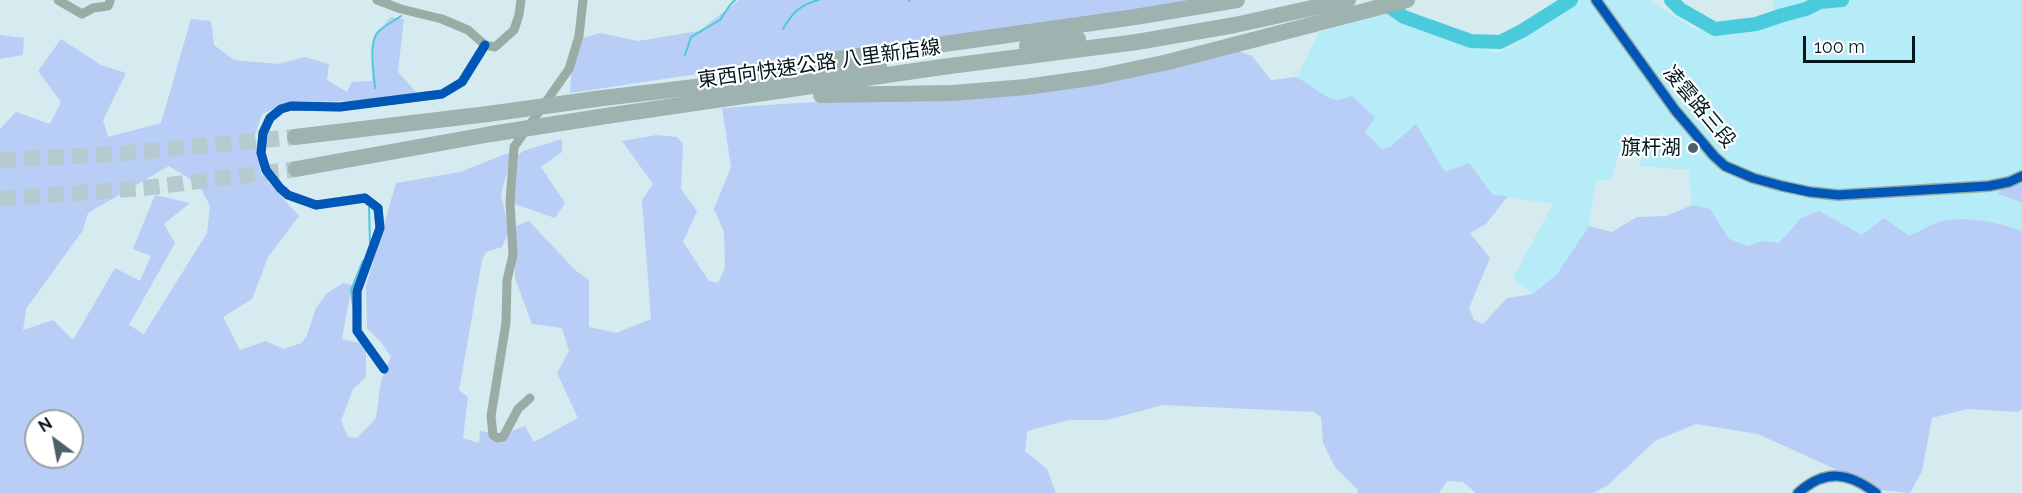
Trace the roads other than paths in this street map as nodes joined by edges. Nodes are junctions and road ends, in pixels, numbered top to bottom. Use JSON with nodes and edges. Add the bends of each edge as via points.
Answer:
{"nodes":[{"id":1,"x":58,"y":0,"type":"edge"},
{"id":2,"x":377,"y":0,"type":"edge"},
{"id":3,"x":521,"y":0,"type":"edge"},
{"id":4,"x":583,"y":0,"type":"edge"},
{"id":5,"x":1237,"y":0,"type":"edge"},
{"id":6,"x":1298,"y":0,"type":"edge"},
{"id":7,"x":1348,"y":0,"type":"edge"},
{"id":8,"x":1596,"y":0,"type":"edge"},
{"id":9,"x":110,"y":1,"type":"edge"},
{"id":10,"x":1401,"y":1,"type":"edge"},
{"id":11,"x":1050,"y":42,"type":"junction"},
{"id":12,"x":485,"y":45,"type":"junction"},
{"id":13,"x":694,"y":104,"type":"junction"},
{"id":14,"x":295,"y":137,"type":"tunnel mouth"},
{"id":15,"x":296,"y":169,"type":"tunnel mouth"},
{"id":16,"x":2022,"y":176,"type":"edge"},
{"id":17,"x":384,"y":369,"type":"dead end"},
{"id":18,"x":530,"y":398,"type":"dead end"},
{"id":19,"x":1797,"y":493,"type":"edge"},
{"id":20,"x":1876,"y":493,"type":"edge"}],
"edges":[{"from":1,"to":9,"type":"street","via":[[82,14],[108,6]]},
{"from":2,"to":12,"type":"street","via":[[442,19],[468,30]]},
{"from":3,"to":12,"type":"street","via":[[514,30],[495,47]]},
{"from":4,"to":18,"type":"street","via":[[579,36],[569,69],[514,147],[510,202],[513,255],[491,416],[497,438],[503,437],[518,409]]},
{"from":5,"to":11,"type":"highway","via":[[1135,17]]},
{"from":6,"to":11,"type":"highway","name":"東西向快速公路 八里新店線","via":[[1222,17]]},
{"from":7,"to":11,"type":"highway","name":"東西向快速公路 八里新店線","via":[[1137,42]]},
{"from":8,"to":16,"type":"street","name":"凌雲路三段","via":[[1658,88],[1714,156],[1725,166],[1753,178],[1838,195],[1989,186]]},
{"from":10,"to":13,"type":"highway","via":[[1097,77],[952,93],[837,94]]},
{"from":11,"to":13,"type":"highway","name":"東西向快速公路 八里新店線","via":[[942,67]]},
{"from":11,"to":14,"type":"highway","name":"東西向快速公路 八里新店線","bridge":true},
{"from":12,"to":17,"type":"street","via":[[462,82],[442,94],[340,107],[291,106],[274,114],[265,127],[261,153],[266,170],[288,195],[316,205],[365,198],[378,208],[380,228],[357,291],[357,331]]},
{"from":13,"to":15,"type":"highway","name":"東西向快速公路 八里新店線","bridge":true,"via":[[491,134]]},
{"from":19,"to":20,"type":"street","via":[[1810,483],[1840,475]]}]}
